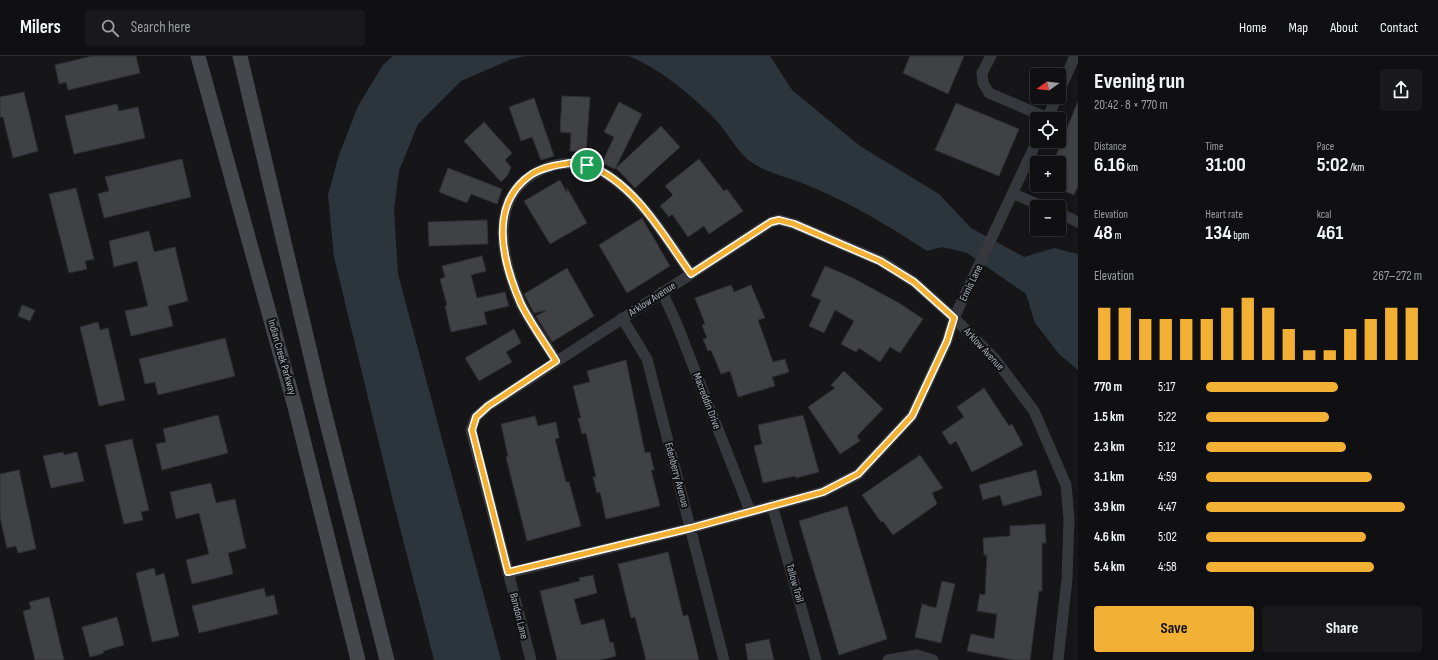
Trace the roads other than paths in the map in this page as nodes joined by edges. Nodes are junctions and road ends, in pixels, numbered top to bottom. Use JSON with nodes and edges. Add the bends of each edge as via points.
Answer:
{"nodes":[{"id":1,"x":198,"y":56,"type":"edge"},
{"id":2,"x":240,"y":56,"type":"edge"},
{"id":3,"x":991,"y":56,"type":"edge"},
{"id":4,"x":1075,"y":56,"type":"edge"},
{"id":5,"x":1066,"y":76,"type":"edge"},
{"id":6,"x":1033,"y":112,"type":"edge"},
{"id":7,"x":1034,"y":148,"type":"edge"},
{"id":8,"x":1014,"y":194,"type":"junction"},
{"id":9,"x":1030,"y":201,"type":"edge"},
{"id":10,"x":1066,"y":216,"type":"edge"},
{"id":11,"x":1078,"y":222,"type":"edge"},
{"id":12,"x":691,"y":274,"type":"junction"},
{"id":13,"x":662,"y":292,"type":"junction"},
{"id":14,"x":622,"y":318,"type":"junction"},
{"id":15,"x":954,"y":318,"type":"junction"},
{"id":16,"x":556,"y":361,"type":"junction"},
{"id":17,"x":772,"y":505,"type":"junction"},
{"id":18,"x":750,"y":511,"type":"junction"},
{"id":19,"x":691,"y":528,"type":"junction"},
{"id":20,"x":508,"y":572,"type":"junction"},
{"id":21,"x":358,"y":660,"type":"edge"},
{"id":22,"x":387,"y":660,"type":"edge"},
{"id":23,"x":531,"y":660,"type":"edge"},
{"id":24,"x":724,"y":660,"type":"edge"},
{"id":25,"x":816,"y":660,"type":"edge"},
{"id":26,"x":888,"y":660,"type":"edge"},
{"id":27,"x":933,"y":660,"type":"edge"},
{"id":28,"x":1058,"y":660,"type":"edge"}],
"edges":[{"from":1,"to":21,"type":"street","name":"Indian Creek Parkway","via":[[296,407]]},
{"from":2,"to":22,"type":"street","via":[[322,403]]},
{"from":3,"to":6,"type":"street","via":[[982,73],[983,83],[989,93]]},
{"from":4,"to":5,"type":"street"},
{"from":7,"to":8,"type":"street","name":"Ennis Lane"},
{"from":8,"to":9,"type":"street"},
{"from":8,"to":15,"type":"street","name":"Ennis Lane"},
{"from":10,"to":11,"type":"street"},
{"from":12,"to":13,"type":"street","name":"Arklow Avenue"},
{"from":12,"to":15,"type":"street","name":"Arklow Avenue","via":[[771,222],[779,220],[880,261],[914,282]]},
{"from":12,"to":16,"type":"street","via":[[648,214],[627,190],[609,176],[587,165],[570,163],[548,167],[532,174],[516,188],[508,204],[502,222],[503,243],[511,278],[522,306]]},
{"from":13,"to":14,"type":"street","name":"Arklow Avenue"},
{"from":13,"to":18,"type":"street","name":"Macreddin Drive"},
{"from":14,"to":16,"type":"street","name":"Bandon Lane"},
{"from":14,"to":19,"type":"street","name":"Edenberry Avenue","via":[[647,359]]},
{"from":15,"to":17,"type":"street","name":"Ennis Lane","via":[[947,341],[912,416],[858,474],[823,492]]},
{"from":15,"to":28,"type":"street","name":"Arklow Avenue","via":[[995,359],[1034,411],[1066,485],[1069,519],[1067,579]]},
{"from":16,"to":20,"type":"street","name":"Bandon Lane","via":[[488,406],[476,417],[472,430]]},
{"from":17,"to":18,"type":"street","name":"Ennis Lane"},
{"from":17,"to":25,"type":"street","name":"Tallow Trail"},
{"from":18,"to":19,"type":"street","name":"Ennis Lane"},
{"from":19,"to":20,"type":"street","name":"Ennis Lane"},
{"from":19,"to":24,"type":"street","name":"Edenberry Avenue"},
{"from":20,"to":23,"type":"street","name":"Bandon Lane"},
{"from":26,"to":27,"type":"street","via":[[917,655]]}]}
